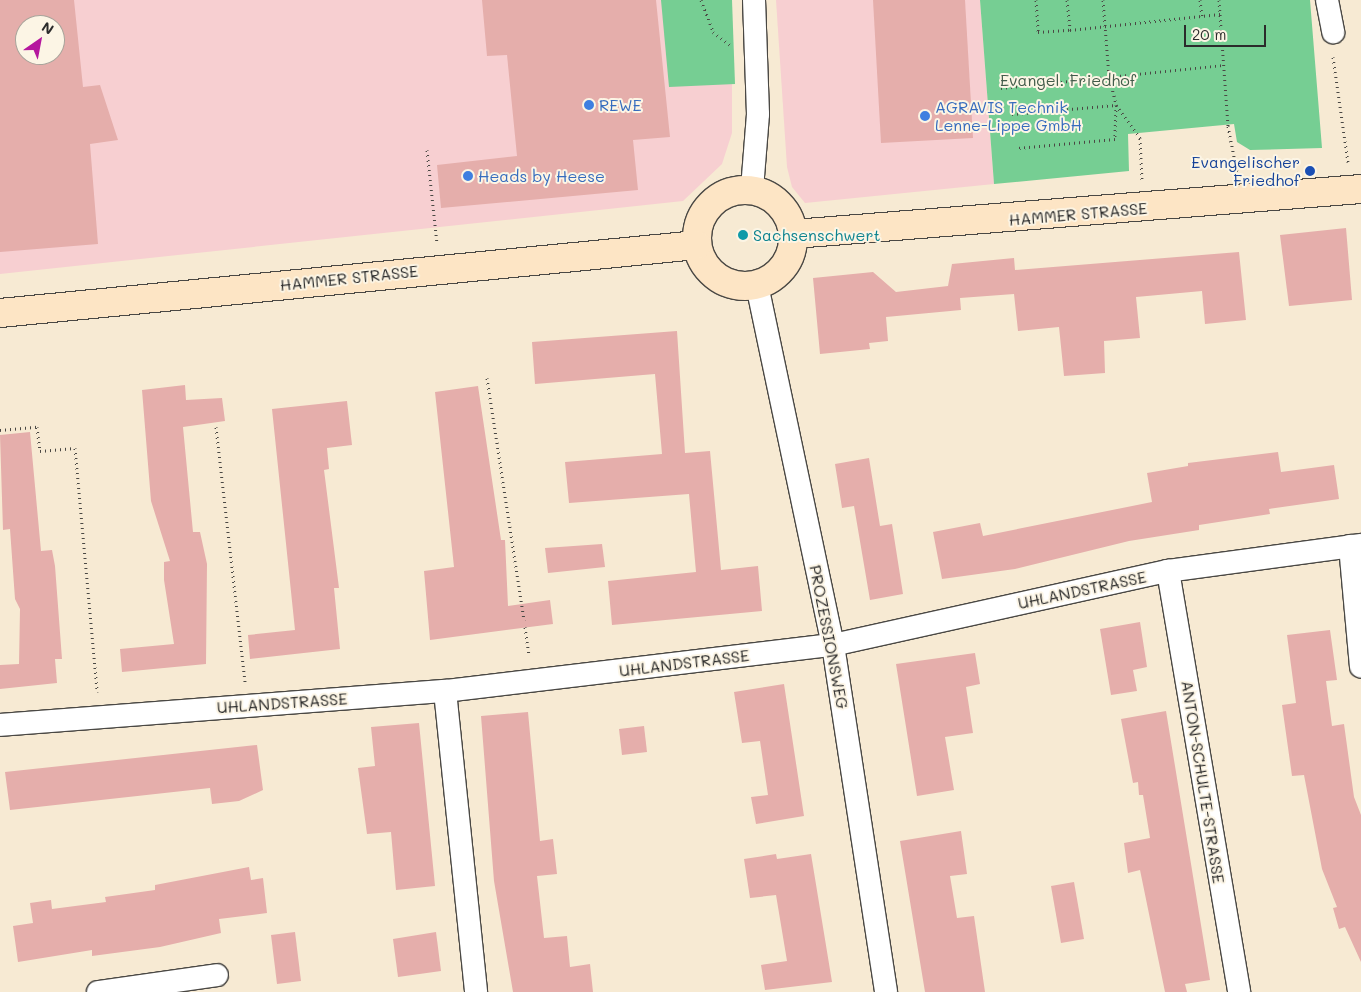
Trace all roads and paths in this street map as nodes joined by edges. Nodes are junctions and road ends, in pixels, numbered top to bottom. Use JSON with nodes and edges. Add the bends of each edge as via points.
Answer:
{"nodes":[{"id":1,"x":701,"y":0,"type":"edge"},
{"id":2,"x":754,"y":0,"type":"edge"},
{"id":3,"x":1036,"y":0,"type":"edge"},
{"id":4,"x":1068,"y":0,"type":"edge"},
{"id":5,"x":1103,"y":0,"type":"edge"},
{"id":6,"x":1200,"y":0,"type":"edge"},
{"id":7,"x":1219,"y":0,"type":"edge"},
{"id":8,"x":1328,"y":0,"type":"edge"},
{"id":9,"x":1220,"y":14,"type":"junction"},
{"id":10,"x":1202,"y":16,"type":"junction"},
{"id":11,"x":1105,"y":27,"type":"junction"},
{"id":12,"x":1070,"y":30,"type":"junction"},
{"id":13,"x":1333,"y":32,"type":"joint"},
{"id":14,"x":756,"y":54,"type":"junction"},
{"id":15,"x":1225,"y":65,"type":"junction"},
{"id":16,"x":1109,"y":76,"type":"junction"},
{"id":17,"x":1001,"y":88,"type":"dead end"},
{"id":18,"x":1116,"y":105,"type":"junction"},
{"id":19,"x":1012,"y":114,"type":"dead end"},
{"id":20,"x":1017,"y":148,"type":"dead end"},
{"id":21,"x":427,"y":150,"type":"dead end"},
{"id":22,"x":752,"y":189,"type":"junction"},
{"id":23,"x":1357,"y":189,"type":"edge"},
{"id":24,"x":1243,"y":200,"type":"junction"},
{"id":25,"x":1144,"y":209,"type":"junction"},
{"id":26,"x":794,"y":234,"type":"junction"},
{"id":27,"x":697,"y":245,"type":"junction"},
{"id":28,"x":440,"y":269,"type":"junction"},
{"id":29,"x":757,"y":285,"type":"junction"},
{"id":30,"x":0,"y":313,"type":"edge"},
{"id":31,"x":487,"y":378,"type":"dead end"},
{"id":32,"x":216,"y":427,"type":"dead end"},
{"id":33,"x":0,"y":430,"type":"edge"},
{"id":34,"x":1355,"y":546,"type":"edge"},
{"id":35,"x":1168,"y":572,"type":"junction"},
{"id":36,"x":524,"y":620,"type":"dead end"},
{"id":37,"x":834,"y":646,"type":"junction"},
{"id":38,"x":1361,"y":666,"type":"edge"},
{"id":39,"x":445,"y":691,"type":"junction"},
{"id":40,"x":247,"y":706,"type":"junction"},
{"id":41,"x":100,"y":717,"type":"junction"},
{"id":42,"x":0,"y":725,"type":"edge"},
{"id":43,"x":217,"y":975,"type":"dead end"},
{"id":44,"x":98,"y":992,"type":"edge"},
{"id":45,"x":476,"y":992,"type":"edge"},
{"id":46,"x":886,"y":992,"type":"edge"},
{"id":47,"x":1239,"y":992,"type":"edge"}],
"edges":[{"from":1,"to":14,"type":"path","via":[[713,32],[728,44]]},
{"from":2,"to":14,"type":"street"},
{"from":3,"to":12,"type":"path","via":[[1038,32]]},
{"from":4,"to":12,"type":"path"},
{"from":5,"to":11,"type":"path"},
{"from":6,"to":10,"type":"path"},
{"from":7,"to":9,"type":"path"},
{"from":8,"to":13,"type":"street"},
{"from":9,"to":10,"type":"path"},
{"from":9,"to":15,"type":"path"},
{"from":10,"to":11,"type":"path"},
{"from":11,"to":12,"type":"path"},
{"from":11,"to":16,"type":"path"},
{"from":13,"to":23,"type":"path","via":[[1332,60]]},
{"from":14,"to":22,"type":"street","via":[[758,114]]},
{"from":15,"to":16,"type":"path"},
{"from":15,"to":24,"type":"path","via":[[1228,126]]},
{"from":16,"to":17,"type":"path"},
{"from":16,"to":18,"type":"path"},
{"from":18,"to":19,"type":"path"},
{"from":18,"to":20,"type":"path","via":[[1115,139]]},
{"from":18,"to":25,"type":"path","via":[[1140,138]]},
{"from":21,"to":28,"type":"path"},
{"from":22,"to":26,"type":"main road","via":[[781,205]]},
{"from":22,"to":27,"type":"main road","via":[[724,194],[712,203],[697,229]]},
{"from":23,"to":24,"type":"main road","name":"HAMMER STRASSE"},
{"from":24,"to":25,"type":"main road","name":"HAMMER STRASSE"},
{"from":25,"to":26,"type":"main road","name":"HAMMER STRASSE"},
{"from":26,"to":29,"type":"main road","via":[[786,265]]},
{"from":27,"to":28,"type":"main road","name":"HAMMER STRASSE"},
{"from":27,"to":29,"type":"main road","via":[[713,274],[727,283]]},
{"from":28,"to":30,"type":"main road","name":"HAMMER STRASSE"},
{"from":29,"to":37,"type":"street","name":"PROZESSIONSWEG"},
{"from":31,"to":36,"type":"path"},
{"from":32,"to":40,"type":"path"},
{"from":33,"to":41,"type":"path","via":[[37,427],[40,451],[75,448]]},
{"from":34,"to":35,"type":"street","name":"UHLANDSTRASSE"},
{"from":34,"to":38,"type":"street"},
{"from":35,"to":37,"type":"street","name":"UHLANDSTRASSE"},
{"from":35,"to":47,"type":"street","name":"ANTON-SCHULTE-STRASSE"},
{"from":37,"to":39,"type":"street","name":"UHLANDSTRASSE"},
{"from":37,"to":46,"type":"street","name":"PROZESSIONSWEG"},
{"from":39,"to":40,"type":"street","name":"UHLANDSTRASSE"},
{"from":39,"to":45,"type":"street"},
{"from":40,"to":41,"type":"street","name":"UHLANDSTRASSE"},
{"from":41,"to":42,"type":"street","name":"UHLANDSTRASSE"},
{"from":43,"to":44,"type":"street"}]}
